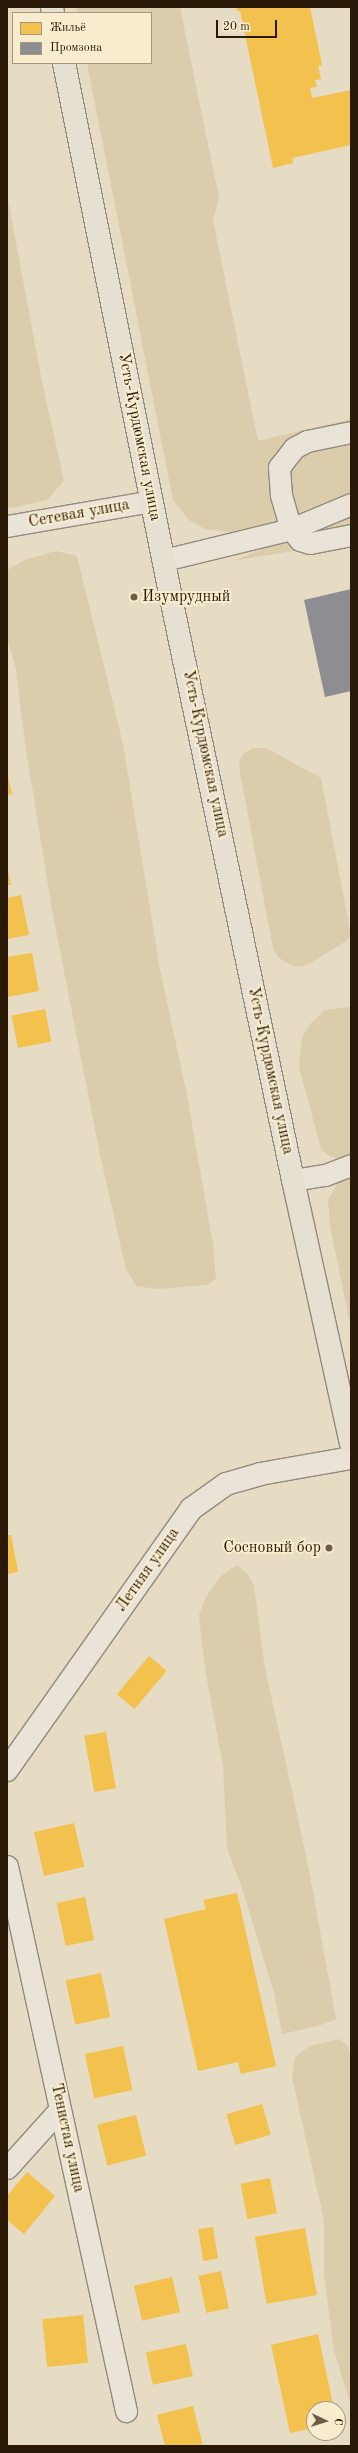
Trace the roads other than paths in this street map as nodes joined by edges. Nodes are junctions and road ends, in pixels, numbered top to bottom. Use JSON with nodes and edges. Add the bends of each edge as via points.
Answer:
{"nodes":[{"id":1,"x":64,"y":64,"type":"edge"},
{"id":2,"x":351,"y":432,"type":"edge"},
{"id":3,"x":152,"y":502,"type":"junction"},
{"id":4,"x":351,"y":504,"type":"edge"},
{"id":5,"x":7,"y":526,"type":"edge"},
{"id":6,"x":291,"y":529,"type":"junction"},
{"id":7,"x":351,"y":535,"type":"edge"},
{"id":8,"x":164,"y":560,"type":"junction"},
{"id":9,"x":351,"y":1165,"type":"edge"},
{"id":10,"x":293,"y":1180,"type":"junction"},
{"id":11,"x":351,"y":1444,"type":"edge"},
{"id":12,"x":351,"y":1458,"type":"edge"},
{"id":13,"x":7,"y":1770,"type":"edge"},
{"id":14,"x":7,"y":1866,"type":"edge"},
{"id":15,"x":60,"y":2109,"type":"junction"},
{"id":16,"x":7,"y":2168,"type":"edge"},
{"id":17,"x":126,"y":2410,"type":"dead end"}],
"edges":[{"from":1,"to":3,"type":"main road","name":"Усть-Курдюмская улица"},
{"from":2,"to":6,"type":"street","via":[[307,441],[294,448],[279,467],[281,494]]},
{"from":3,"to":5,"type":"street","name":"Сетевая улица"},
{"from":3,"to":8,"type":"main road","name":"Усть-Курдюмская улица"},
{"from":4,"to":6,"type":"street"},
{"from":6,"to":7,"type":"street","via":[[300,540],[310,543]]},
{"from":6,"to":8,"type":"street"},
{"from":8,"to":10,"type":"main road","name":"Усть-Курдюмская улица"},
{"from":9,"to":10,"type":"street","via":[[325,1175]]},
{"from":10,"to":11,"type":"main road","name":"Усть-Курдюмская улица"},
{"from":12,"to":13,"type":"street","name":"Летняя улица","via":[[260,1474],[226,1484],[191,1509]]},
{"from":14,"to":15,"type":"street","name":"Тенистая улица"},
{"from":15,"to":16,"type":"street"},
{"from":15,"to":17,"type":"street","name":"Тенистая улица"}]}
